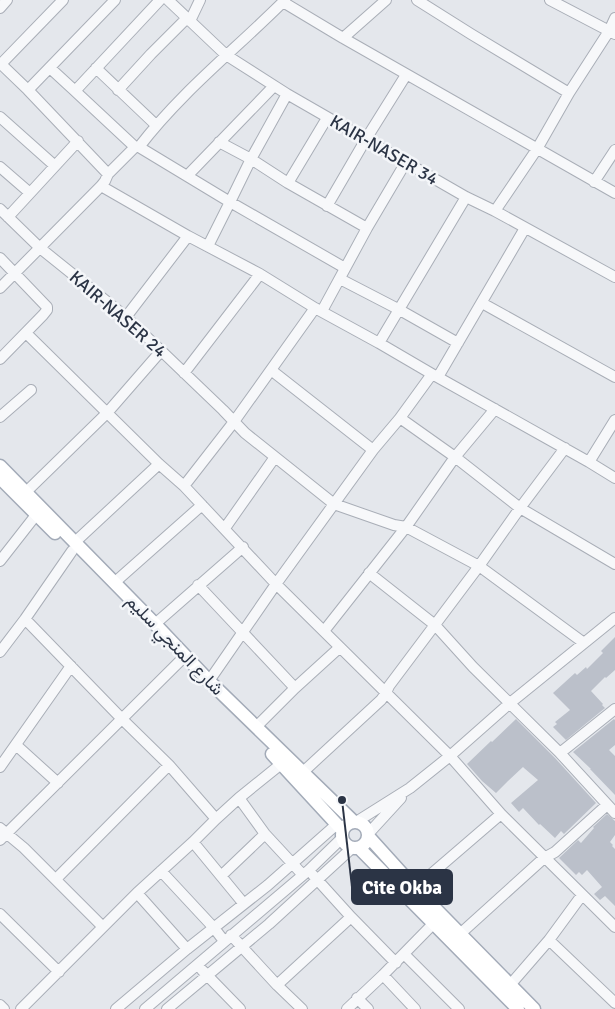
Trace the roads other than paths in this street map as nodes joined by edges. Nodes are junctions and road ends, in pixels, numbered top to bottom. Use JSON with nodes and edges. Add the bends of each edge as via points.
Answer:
{"nodes":[{"id":1,"x":7,"y":0,"type":"edge"},
{"id":2,"x":63,"y":0,"type":"edge"},
{"id":3,"x":116,"y":0,"type":"edge"},
{"id":4,"x":160,"y":0,"type":"edge"},
{"id":5,"x":168,"y":0,"type":"edge"},
{"id":6,"x":200,"y":0,"type":"edge"},
{"id":7,"x":386,"y":0,"type":"edge"},
{"id":8,"x":417,"y":0,"type":"edge"},
{"id":9,"x":550,"y":0,"type":"edge"},
{"id":10,"x":284,"y":1,"type":"edge"},
{"id":11,"x":0,"y":8,"type":"edge"},
{"id":12,"x":615,"y":18,"type":"edge"},
{"id":13,"x":188,"y":19,"type":"junction"},
{"id":14,"x":612,"y":33,"type":"edge"},
{"id":15,"x":343,"y":38,"type":"junction"},
{"id":16,"x":226,"y":55,"type":"junction"},
{"id":17,"x":0,"y":65,"type":"edge"},
{"id":18,"x":50,"y":68,"type":"junction"},
{"id":19,"x":96,"y":68,"type":"junction"},
{"id":20,"x":406,"y":75,"type":"junction"},
{"id":21,"x":274,"y":86,"type":"junction"},
{"id":22,"x":28,"y":90,"type":"junction"},
{"id":23,"x":118,"y":90,"type":"junction"},
{"id":24,"x":75,"y":91,"type":"junction"},
{"id":25,"x":569,"y":93,"type":"junction"},
{"id":26,"x":286,"y":94,"type":"junction"},
{"id":27,"x":327,"y":118,"type":"junction"},
{"id":28,"x":1,"y":119,"type":"edge"},
{"id":29,"x":156,"y":125,"type":"junction"},
{"id":30,"x":366,"y":139,"type":"junction"},
{"id":31,"x":78,"y":141,"type":"junction"},
{"id":32,"x":219,"y":142,"type":"junction"},
{"id":33,"x":137,"y":147,"type":"junction"},
{"id":34,"x":537,"y":150,"type":"junction"},
{"id":35,"x":615,"y":150,"type":"edge"},
{"id":36,"x":251,"y":159,"type":"junction"},
{"id":37,"x":406,"y":162,"type":"junction"},
{"id":38,"x":54,"y":166,"type":"junction"},
{"id":39,"x":0,"y":167,"type":"edge"},
{"id":40,"x":108,"y":174,"type":"junction"},
{"id":41,"x":187,"y":176,"type":"junction"},
{"id":42,"x":288,"y":182,"type":"junction"},
{"id":43,"x":594,"y":182,"type":"junction"},
{"id":44,"x":101,"y":186,"type":"junction"},
{"id":45,"x":615,"y":193,"type":"edge"},
{"id":46,"x":30,"y":194,"type":"junction"},
{"id":47,"x":466,"y":197,"type":"junction"},
{"id":48,"x":230,"y":202,"type":"junction"},
{"id":49,"x":327,"y":206,"type":"junction"},
{"id":50,"x":0,"y":209,"type":"edge"},
{"id":51,"x":495,"y":210,"type":"junction"},
{"id":52,"x":8,"y":217,"type":"junction"},
{"id":53,"x":367,"y":228,"type":"junction"},
{"id":54,"x":525,"y":228,"type":"junction"},
{"id":55,"x":188,"y":236,"type":"junction"},
{"id":56,"x":208,"y":246,"type":"junction"},
{"id":57,"x":40,"y":248,"type":"junction"},
{"id":58,"x":0,"y":258,"type":"edge"},
{"id":59,"x":345,"y":268,"type":"junction"},
{"id":60,"x":15,"y":273,"type":"junction"},
{"id":61,"x":260,"y":274,"type":"junction"},
{"id":62,"x":615,"y":277,"type":"edge"},
{"id":63,"x":340,"y":279,"type":"junction"},
{"id":64,"x":2,"y":282,"type":"edge"},
{"id":65,"x":482,"y":303,"type":"junction"},
{"id":66,"x":318,"y":309,"type":"junction"},
{"id":67,"x":398,"y":309,"type":"junction"},
{"id":68,"x":126,"y":317,"type":"junction"},
{"id":69,"x":26,"y":334,"type":"junction"},
{"id":70,"x":379,"y":343,"type":"junction"},
{"id":71,"x":458,"y":343,"type":"junction"},
{"id":72,"x":161,"y":350,"type":"junction"},
{"id":73,"x":0,"y":360,"type":"edge"},
{"id":74,"x":271,"y":370,"type":"junction"},
{"id":75,"x":184,"y":373,"type":"junction"},
{"id":76,"x":435,"y":376,"type":"junction"},
{"id":77,"x":615,"y":377,"type":"edge"},
{"id":78,"x":31,"y":390,"type":"dead end"},
{"id":79,"x":494,"y":409,"type":"junction"},
{"id":80,"x":107,"y":413,"type":"junction"},
{"id":81,"x":0,"y":417,"type":"edge"},
{"id":82,"x":400,"y":418,"type":"junction"},
{"id":83,"x":615,"y":420,"type":"edge"},
{"id":84,"x":234,"y":421,"type":"junction"},
{"id":85,"x":565,"y":448,"type":"junction"},
{"id":86,"x":373,"y":450,"type":"junction"},
{"id":87,"x":275,"y":456,"type":"junction"},
{"id":88,"x":455,"y":457,"type":"junction"},
{"id":89,"x":589,"y":462,"type":"junction"},
{"id":90,"x":159,"y":464,"type":"junction"},
{"id":91,"x":0,"y":466,"type":"edge"},
{"id":92,"x":0,"y":478,"type":"edge"},
{"id":93,"x":615,"y":478,"type":"edge"},
{"id":94,"x":184,"y":486,"type":"junction"},
{"id":95,"x":26,"y":492,"type":"junction"},
{"id":96,"x":334,"y":504,"type":"junction"},
{"id":97,"x":202,"y":505,"type":"junction"},
{"id":98,"x":520,"y":508,"type":"junction"},
{"id":99,"x":36,"y":515,"type":"junction"},
{"id":100,"x":406,"y":527,"type":"junction"},
{"id":101,"x":225,"y":528,"type":"junction"},
{"id":102,"x":73,"y":546,"type":"junction"},
{"id":103,"x":243,"y":547,"type":"junction"},
{"id":104,"x":0,"y":561,"type":"edge"},
{"id":105,"x":615,"y":564,"type":"edge"},
{"id":106,"x":478,"y":566,"type":"junction"},
{"id":107,"x":369,"y":573,"type":"junction"},
{"id":108,"x":114,"y":583,"type":"junction"},
{"id":109,"x":276,"y":584,"type":"junction"},
{"id":110,"x":198,"y":586,"type":"junction"},
{"id":111,"x":615,"y":618,"type":"edge"},
{"id":112,"x":25,"y":619,"type":"junction"},
{"id":113,"x":155,"y":624,"type":"junction"},
{"id":114,"x":435,"y":625,"type":"junction"},
{"id":115,"x":324,"y":631,"type":"junction"},
{"id":116,"x":242,"y":632,"type":"junction"},
{"id":117,"x":584,"y":644,"type":"junction"},
{"id":118,"x":339,"y":648,"type":"junction"},
{"id":119,"x":0,"y":652,"type":"edge"},
{"id":120,"x":180,"y":661,"type":"junction"},
{"id":121,"x":71,"y":666,"type":"junction"},
{"id":122,"x":209,"y":681,"type":"junction"},
{"id":123,"x":295,"y":688,"type":"junction"},
{"id":124,"x":386,"y":693,"type":"junction"},
{"id":125,"x":510,"y":703,"type":"junction"},
{"id":126,"x":615,"y":710,"type":"edge"},
{"id":127,"x":122,"y":719,"type":"junction"},
{"id":128,"x":256,"y":728,"type":"junction"},
{"id":129,"x":16,"y":745,"type":"junction"},
{"id":130,"x":560,"y":753,"type":"junction"},
{"id":131,"x":450,"y":756,"type":"junction"},
{"id":132,"x":281,"y":764,"type":"junction"},
{"id":133,"x":170,"y":765,"type":"junction"},
{"id":134,"x":0,"y":766,"type":"edge"},
{"id":135,"x":303,"y":772,"type":"junction"},
{"id":136,"x":58,"y":783,"type":"junction"},
{"id":137,"x":410,"y":788,"type":"junction"},
{"id":138,"x":238,"y":798,"type":"junction"},
{"id":139,"x":607,"y":805,"type":"junction"},
{"id":140,"x":615,"y":813,"type":"edge"},
{"id":141,"x":501,"y":814,"type":"junction"},
{"id":142,"x":216,"y":819,"type":"junction"},
{"id":143,"x":355,"y":822,"type":"junction"},
{"id":144,"x":340,"y":831,"type":"junction"},
{"id":145,"x":2,"y":833,"type":"edge"},
{"id":146,"x":265,"y":834,"type":"junction"},
{"id":147,"x":368,"y":835,"type":"junction"},
{"id":148,"x":193,"y":842,"type":"junction"},
{"id":149,"x":356,"y":848,"type":"junction"},
{"id":150,"x":544,"y":858,"type":"junction"},
{"id":151,"x":293,"y":864,"type":"junction"},
{"id":152,"x":161,"y":871,"type":"junction"},
{"id":153,"x":306,"y":872,"type":"junction"},
{"id":154,"x":221,"y":876,"type":"junction"},
{"id":155,"x":56,"y":879,"type":"junction"},
{"id":156,"x":318,"y":880,"type":"junction"},
{"id":157,"x":415,"y":888,"type":"junction"},
{"id":158,"x":137,"y":893,"type":"junction"},
{"id":159,"x":582,"y":895,"type":"junction"},
{"id":160,"x":244,"y":904,"type":"junction"},
{"id":161,"x":0,"y":914,"type":"edge"},
{"id":162,"x":351,"y":917,"type":"junction"},
{"id":163,"x":434,"y":923,"type":"junction"},
{"id":164,"x":103,"y":927,"type":"junction"},
{"id":165,"x":615,"y":927,"type":"edge"},
{"id":166,"x":214,"y":928,"type":"junction"},
{"id":167,"x":460,"y":934,"type":"junction"},
{"id":168,"x":228,"y":938,"type":"junction"},
{"id":169,"x":549,"y":940,"type":"junction"},
{"id":170,"x":242,"y":947,"type":"junction"},
{"id":171,"x":188,"y":949,"type":"junction"},
{"id":172,"x":404,"y":954,"type":"junction"},
{"id":173,"x":396,"y":963,"type":"junction"},
{"id":174,"x":197,"y":965,"type":"junction"},
{"id":175,"x":59,"y":972,"type":"junction"},
{"id":176,"x":206,"y":975,"type":"junction"},
{"id":177,"x":383,"y":975,"type":"junction"},
{"id":178,"x":278,"y":985,"type":"junction"},
{"id":179,"x":510,"y":985,"type":"junction"},
{"id":180,"x":164,"y":993,"type":"junction"},
{"id":181,"x":358,"y":998,"type":"junction"},
{"id":182,"x":615,"y":1003,"type":"edge"},
{"id":183,"x":0,"y":1005,"type":"edge"},
{"id":184,"x":173,"y":1007,"type":"edge"},
{"id":185,"x":4,"y":1009,"type":"edge"},
{"id":186,"x":20,"y":1009,"type":"edge"},
{"id":187,"x":116,"y":1009,"type":"edge"},
{"id":188,"x":145,"y":1009,"type":"edge"},
{"id":189,"x":240,"y":1009,"type":"edge"},
{"id":190,"x":302,"y":1009,"type":"edge"},
{"id":191,"x":346,"y":1009,"type":"edge"},
{"id":192,"x":368,"y":1009,"type":"edge"},
{"id":193,"x":415,"y":1009,"type":"edge"},
{"id":194,"x":459,"y":1009,"type":"edge"},
{"id":195,"x":518,"y":1009,"type":"edge"},
{"id":196,"x":534,"y":1009,"type":"edge"}],
"edges":[{"from":1,"to":11,"type":"street"},
{"from":2,"to":17,"type":"street"},
{"from":3,"to":18,"type":"street"},
{"from":4,"to":19,"type":"street"},
{"from":5,"to":13,"type":"street","name":"KAIR-NASER 34"},
{"from":6,"to":13,"type":"street"},
{"from":7,"to":15,"type":"street"},
{"from":8,"to":25,"type":"street"},
{"from":9,"to":14,"type":"street"},
{"from":10,"to":15,"type":"street"},
{"from":10,"to":16,"type":"street"},
{"from":12,"to":14,"type":"street"},
{"from":13,"to":16,"type":"street","name":"KAIR-NASER 34"},
{"from":13,"to":23,"type":"street"},
{"from":14,"to":25,"type":"street"},
{"from":15,"to":20,"type":"street"},
{"from":16,"to":21,"type":"street","name":"KAIR-NASER 34"},
{"from":16,"to":29,"type":"street"},
{"from":17,"to":22,"type":"street"},
{"from":18,"to":22,"type":"street"},
{"from":18,"to":24,"type":"street"},
{"from":19,"to":23,"type":"street"},
{"from":19,"to":24,"type":"street"},
{"from":20,"to":30,"type":"street"},
{"from":20,"to":34,"type":"street"},
{"from":21,"to":26,"type":"street","name":"KAIR-NASER 34"},
{"from":21,"to":32,"type":"street"},
{"from":22,"to":31,"type":"street"},
{"from":23,"to":29,"type":"street"},
{"from":24,"to":33,"type":"street"},
{"from":25,"to":34,"type":"street"},
{"from":26,"to":27,"type":"street","name":"KAIR-NASER 34"},
{"from":26,"to":36,"type":"street"},
{"from":27,"to":30,"type":"street","name":"KAIR-NASER 34"},
{"from":27,"to":42,"type":"street"},
{"from":28,"to":38,"type":"street"},
{"from":29,"to":33,"type":"street"},
{"from":30,"to":37,"type":"street","name":"KAIR-NASER 34"},
{"from":30,"to":49,"type":"street"},
{"from":31,"to":38,"type":"street"},
{"from":31,"to":40,"type":"street"},
{"from":32,"to":36,"type":"street"},
{"from":32,"to":41,"type":"street"},
{"from":33,"to":40,"type":"street"},
{"from":33,"to":41,"type":"street"},
{"from":34,"to":43,"type":"street"},
{"from":34,"to":51,"type":"street"},
{"from":35,"to":43,"type":"street"},
{"from":36,"to":42,"type":"street"},
{"from":36,"to":48,"type":"street"},
{"from":37,"to":47,"type":"street","name":"KAIR-NASER 34"},
{"from":37,"to":53,"type":"street"},
{"from":38,"to":46,"type":"street"},
{"from":39,"to":46,"type":"street"},
{"from":40,"to":44,"type":"street"},
{"from":41,"to":48,"type":"street"},
{"from":42,"to":49,"type":"street"},
{"from":43,"to":45,"type":"street"},
{"from":44,"to":55,"type":"street"},
{"from":44,"to":57,"type":"street"},
{"from":46,"to":52,"type":"street"},
{"from":47,"to":51,"type":"street","name":"KAIR-NASER 34"},
{"from":47,"to":67,"type":"street"},
{"from":48,"to":56,"type":"street"},
{"from":48,"to":59,"type":"street"},
{"from":49,"to":53,"type":"street"},
{"from":50,"to":52,"type":"street","name":"KAIR-NASER 24"},
{"from":51,"to":54,"type":"street","name":"KAIR-NASER 34"},
{"from":52,"to":57,"type":"street","name":"KAIR-NASER 24"},
{"from":53,"to":59,"type":"street"},
{"from":54,"to":62,"type":"street","name":"KAIR-NASER 34"},
{"from":54,"to":65,"type":"street"},
{"from":55,"to":56,"type":"street"},
{"from":55,"to":68,"type":"street"},
{"from":56,"to":61,"type":"street"},
{"from":57,"to":60,"type":"street"},
{"from":57,"to":68,"type":"street","name":"KAIR-NASER 24"},
{"from":58,"to":60,"type":"street"},
{"from":59,"to":63,"type":"street"},
{"from":60,"to":64,"type":"street"},
{"from":60,"to":69,"type":"street","via":[[47,307]]},
{"from":61,"to":66,"type":"street"},
{"from":61,"to":75,"type":"street"},
{"from":63,"to":66,"type":"street"},
{"from":63,"to":67,"type":"street"},
{"from":65,"to":71,"type":"street"},
{"from":65,"to":77,"type":"street"},
{"from":66,"to":70,"type":"street"},
{"from":66,"to":74,"type":"street"},
{"from":67,"to":70,"type":"street"},
{"from":67,"to":71,"type":"street"},
{"from":68,"to":72,"type":"street","name":"KAIR-NASER 24"},
{"from":69,"to":73,"type":"street"},
{"from":69,"to":80,"type":"street"},
{"from":70,"to":76,"type":"street"},
{"from":71,"to":76,"type":"street"},
{"from":72,"to":75,"type":"street","name":"KAIR-NASER 24"},
{"from":72,"to":80,"type":"street"},
{"from":74,"to":84,"type":"street"},
{"from":74,"to":86,"type":"street"},
{"from":75,"to":84,"type":"street","name":"KAIR-NASER 24"},
{"from":76,"to":79,"type":"street"},
{"from":76,"to":82,"type":"street"},
{"from":78,"to":81,"type":"street"},
{"from":79,"to":85,"type":"street"},
{"from":79,"to":88,"type":"street"},
{"from":80,"to":90,"type":"street"},
{"from":80,"to":95,"type":"street"},
{"from":82,"to":86,"type":"street"},
{"from":82,"to":88,"type":"street"},
{"from":83,"to":89,"type":"street"},
{"from":84,"to":87,"type":"street","name":"KAIR-NASER 24","via":[[251,439]]},
{"from":84,"to":94,"type":"street"},
{"from":85,"to":89,"type":"street"},
{"from":85,"to":98,"type":"street"},
{"from":86,"to":96,"type":"street"},
{"from":87,"to":96,"type":"street","name":"KAIR-NASER 24"},
{"from":87,"to":101,"type":"street"},
{"from":88,"to":98,"type":"street"},
{"from":88,"to":100,"type":"street"},
{"from":89,"to":93,"type":"street"},
{"from":90,"to":94,"type":"street"},
{"from":90,"to":102,"type":"street"},
{"from":91,"to":95,"type":"main road","name":"شارع المنجي سليم"},
{"from":92,"to":99,"type":"main road","name":"شارع المنجي سليم"},
{"from":94,"to":97,"type":"street"},
{"from":95,"to":102,"type":"main road","name":"شارع المنجي سليم"},
{"from":96,"to":100,"type":"street","name":"KAIR-NASER 24"},
{"from":96,"to":109,"type":"street"},
{"from":97,"to":101,"type":"street"},
{"from":97,"to":108,"type":"street"},
{"from":98,"to":105,"type":"street"},
{"from":98,"to":106,"type":"street"},
{"from":99,"to":102,"type":"main road","name":"شارع المنجي سليم"},
{"from":99,"to":104,"type":"street"},
{"from":100,"to":106,"type":"street","name":"KAIR-NASER 24"},
{"from":100,"to":107,"type":"street"},
{"from":101,"to":103,"type":"street"},
{"from":102,"to":108,"type":"main road","name":"شارع المنجي سليم"},
{"from":102,"to":112,"type":"street"},
{"from":102,"to":120,"type":"main road","name":"شارع المنجي سليم"},
{"from":103,"to":109,"type":"street"},
{"from":103,"to":110,"type":"street"},
{"from":106,"to":114,"type":"street"},
{"from":106,"to":117,"type":"street","name":"KAIR-NASER 24"},
{"from":107,"to":114,"type":"street"},
{"from":107,"to":115,"type":"street"},
{"from":108,"to":113,"type":"main road","name":"شارع المنجي سليم"},
{"from":109,"to":115,"type":"street"},
{"from":109,"to":116,"type":"street"},
{"from":110,"to":113,"type":"street"},
{"from":110,"to":116,"type":"street"},
{"from":111,"to":117,"type":"street"},
{"from":112,"to":119,"type":"street"},
{"from":112,"to":121,"type":"street"},
{"from":113,"to":122,"type":"main road","name":"شارع المنجي سليم"},
{"from":114,"to":124,"type":"street"},
{"from":114,"to":125,"type":"street"},
{"from":115,"to":118,"type":"street"},
{"from":116,"to":122,"type":"street"},
{"from":116,"to":123,"type":"street"},
{"from":117,"to":125,"type":"street"},
{"from":118,"to":123,"type":"street"},
{"from":118,"to":124,"type":"street"},
{"from":120,"to":127,"type":"street"},
{"from":120,"to":132,"type":"main road","name":"شارع المنجي سليم"},
{"from":121,"to":127,"type":"street"},
{"from":121,"to":129,"type":"street"},
{"from":122,"to":128,"type":"main road","name":"شارع المنجي سليم"},
{"from":123,"to":128,"type":"street"},
{"from":124,"to":131,"type":"street"},
{"from":124,"to":135,"type":"street"},
{"from":125,"to":130,"type":"street"},
{"from":125,"to":131,"type":"street"},
{"from":126,"to":130,"type":"street"},
{"from":127,"to":133,"type":"street"},
{"from":127,"to":136,"type":"street"},
{"from":128,"to":135,"type":"main road","name":"شارع المنجي سليم"},
{"from":129,"to":134,"type":"street"},
{"from":129,"to":136,"type":"street"},
{"from":130,"to":139,"type":"street"},
{"from":131,"to":137,"type":"street"},
{"from":131,"to":141,"type":"street"},
{"from":132,"to":138,"type":"street"},
{"from":132,"to":144,"type":"main road","name":"شارع المنجي سليم"},
{"from":133,"to":142,"type":"street"},
{"from":133,"to":155,"type":"street"},
{"from":135,"to":143,"type":"main road","name":"شارع المنجي سليم"},
{"from":136,"to":145,"type":"street"},
{"from":137,"to":143,"type":"street"},
{"from":137,"to":147,"type":"street"},
{"from":138,"to":142,"type":"street"},
{"from":138,"to":146,"type":"street"},
{"from":139,"to":140,"type":"street"},
{"from":139,"to":150,"type":"street"},
{"from":141,"to":150,"type":"street"},
{"from":141,"to":157,"type":"street"},
{"from":142,"to":148,"type":"street"},
{"from":143,"to":144,"type":"main road"},
{"from":143,"to":147,"type":"main road","via":[[365,827]]},
{"from":144,"to":149,"type":"main road","via":[[347,846]]},
{"from":144,"to":151,"type":"street"},
{"from":144,"to":153,"type":"street"},
{"from":145,"to":155,"type":"street"},
{"from":146,"to":151,"type":"street"},
{"from":146,"to":154,"type":"street"},
{"from":147,"to":149,"type":"main road","via":[[363,846]]},
{"from":147,"to":157,"type":"main road"},
{"from":148,"to":152,"type":"street"},
{"from":148,"to":154,"type":"street"},
{"from":149,"to":156,"type":"street"},
{"from":149,"to":163,"type":"main road"},
{"from":150,"to":159,"type":"street"},
{"from":150,"to":167,"type":"street"},
{"from":151,"to":153,"type":"street"},
{"from":151,"to":160,"type":"street"},
{"from":152,"to":158,"type":"street"},
{"from":152,"to":166,"type":"street"},
{"from":153,"to":156,"type":"street"},
{"from":153,"to":168,"type":"street"},
{"from":154,"to":160,"type":"street"},
{"from":155,"to":164,"type":"street"},
{"from":156,"to":162,"type":"street"},
{"from":156,"to":170,"type":"street"},
{"from":157,"to":167,"type":"main road"},
{"from":158,"to":164,"type":"street"},
{"from":158,"to":171,"type":"street"},
{"from":159,"to":165,"type":"street"},
{"from":159,"to":169,"type":"street"},
{"from":160,"to":166,"type":"street"},
{"from":161,"to":175,"type":"street"},
{"from":162,"to":173,"type":"street"},
{"from":162,"to":178,"type":"street"},
{"from":163,"to":172,"type":"street"},
{"from":163,"to":195,"type":"main road"},
{"from":164,"to":175,"type":"street"},
{"from":166,"to":168,"type":"street"},
{"from":166,"to":171,"type":"street"},
{"from":167,"to":179,"type":"main road"},
{"from":168,"to":170,"type":"street"},
{"from":168,"to":174,"type":"street"},
{"from":169,"to":179,"type":"street"},
{"from":169,"to":182,"type":"street"},
{"from":170,"to":176,"type":"street"},
{"from":170,"to":178,"type":"street"},
{"from":171,"to":187,"type":"street"},
{"from":172,"to":173,"type":"street"},
{"from":172,"to":194,"type":"street"},
{"from":173,"to":177,"type":"street"},
{"from":174,"to":176,"type":"street"},
{"from":174,"to":180,"type":"street"},
{"from":175,"to":186,"type":"street"},
{"from":176,"to":184,"type":"street"},
{"from":176,"to":189,"type":"street"},
{"from":177,"to":181,"type":"street"},
{"from":177,"to":193,"type":"street"},
{"from":178,"to":190,"type":"street"},
{"from":179,"to":196,"type":"main road"},
{"from":180,"to":184,"type":"street"},
{"from":180,"to":188,"type":"street"},
{"from":181,"to":191,"type":"street"},
{"from":181,"to":192,"type":"street"},
{"from":183,"to":185,"type":"street"}]}
